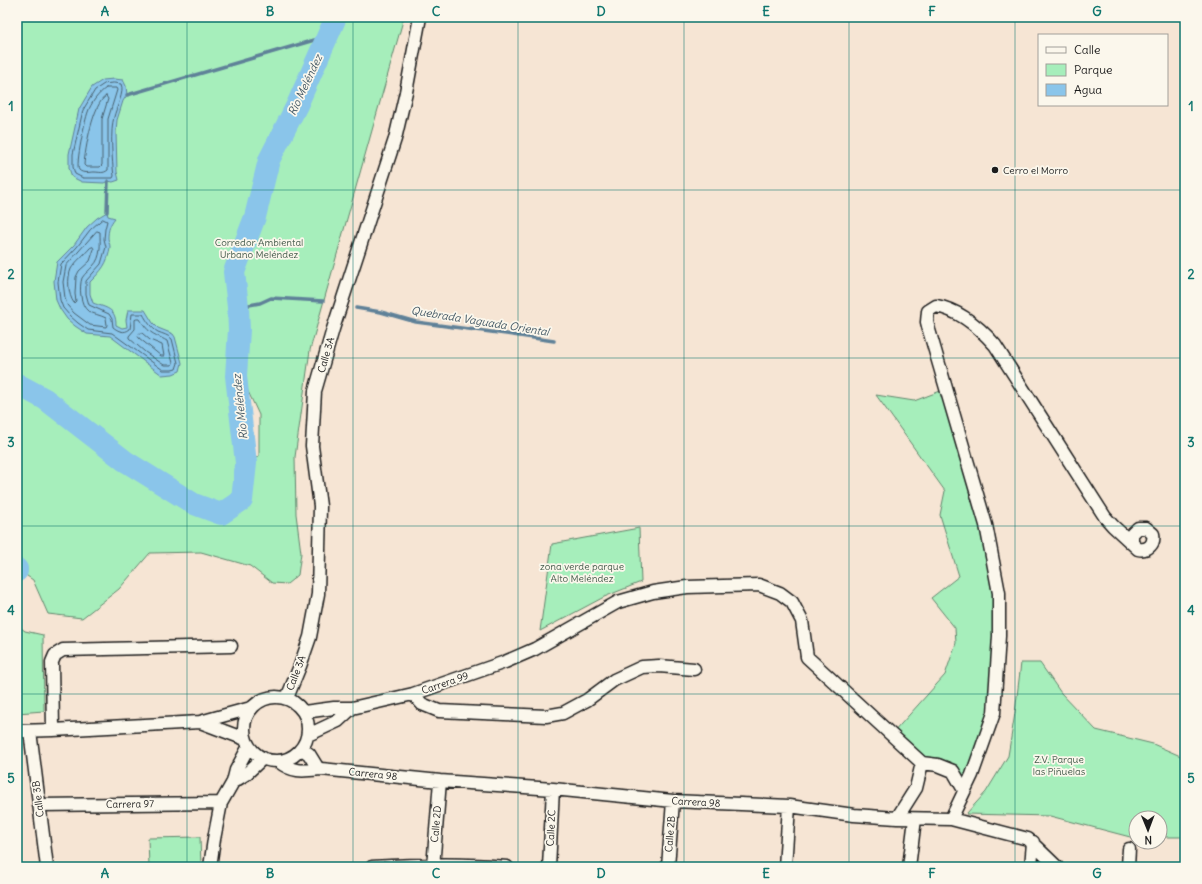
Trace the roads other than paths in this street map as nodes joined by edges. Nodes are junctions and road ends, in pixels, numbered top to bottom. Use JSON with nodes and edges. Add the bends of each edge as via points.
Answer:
{"nodes":[{"id":1,"x":420,"y":17,"type":"edge"},
{"id":2,"x":1132,"y":543,"type":"dead end"},
{"id":3,"x":231,"y":646,"type":"dead end"},
{"id":4,"x":694,"y":669,"type":"dead end"},
{"id":5,"x":413,"y":694,"type":"junction"},
{"id":6,"x":287,"y":698,"type":"junction"},
{"id":7,"x":251,"y":708,"type":"junction"},
{"id":8,"x":352,"y":708,"type":"junction"},
{"id":9,"x":304,"y":712,"type":"junction"},
{"id":10,"x":200,"y":722,"type":"junction"},
{"id":11,"x":53,"y":730,"type":"junction"},
{"id":12,"x":17,"y":731,"type":"edge"},
{"id":13,"x":30,"y":731,"type":"junction"},
{"id":14,"x":308,"y":735,"type":"junction"},
{"id":15,"x":247,"y":743,"type":"junction"},
{"id":16,"x":302,"y":749,"type":"junction"},
{"id":17,"x":263,"y":758,"type":"junction"},
{"id":18,"x":278,"y":761,"type":"junction"},
{"id":19,"x":922,"y":763,"type":"junction"},
{"id":20,"x":975,"y":767,"type":"junction"},
{"id":21,"x":321,"y":769,"type":"junction"},
{"id":22,"x":953,"y":771,"type":"junction"},
{"id":23,"x":440,"y":781,"type":"junction"},
{"id":24,"x":233,"y":782,"type":"junction"},
{"id":25,"x":554,"y":789,"type":"junction"},
{"id":26,"x":964,"y":790,"type":"junction"},
{"id":27,"x":673,"y":801,"type":"junction"},
{"id":28,"x":221,"y":803,"type":"junction"},
{"id":29,"x":38,"y":805,"type":"junction"},
{"id":30,"x":789,"y":806,"type":"junction"},
{"id":31,"x":897,"y":818,"type":"junction"},
{"id":32,"x":915,"y":818,"type":"junction"},
{"id":33,"x":951,"y":818,"type":"junction"},
{"id":34,"x":1033,"y":842,"type":"junction"},
{"id":35,"x":1129,"y":850,"type":"edge"},
{"id":36,"x":433,"y":865,"type":"edge"},
{"id":37,"x":47,"y":867,"type":"edge"},
{"id":38,"x":210,"y":867,"type":"edge"},
{"id":39,"x":372,"y":867,"type":"edge"},
{"id":40,"x":507,"y":867,"type":"edge"},
{"id":41,"x":549,"y":867,"type":"edge"},
{"id":42,"x":668,"y":867,"type":"edge"},
{"id":43,"x":785,"y":867,"type":"edge"},
{"id":44,"x":909,"y":867,"type":"edge"},
{"id":45,"x":1031,"y":867,"type":"edge"},
{"id":46,"x":1057,"y":867,"type":"edge"},
{"id":47,"x":1128,"y":867,"type":"edge"}],
"edges":[{"from":1,"to":6,"type":"street","name":"Calle 3A","via":[[395,139],[333,329],[316,391],[312,446],[320,506],[318,594],[310,637]]},
{"from":2,"to":20,"type":"street","via":[[1105,517],[996,345],[980,328],[947,308],[936,306],[928,311],[929,330],[986,525],[999,593],[994,713]]},
{"from":3,"to":11,"type":"street","via":[[63,650],[54,655],[52,662]]},
{"from":4,"to":5,"type":"street","via":[[642,667],[614,680],[587,700],[563,713],[546,716],[439,711],[422,704]]},
{"from":5,"to":8,"type":"street","name":"Carrera 99"},
{"from":5,"to":19,"type":"street","name":"Carrera 99","via":[[535,649],[618,602],[653,592],[687,587],[759,585],[780,593],[792,602],[802,621],[807,656]]},
{"from":6,"to":7,"type":"street","via":[[267,698]]},
{"from":6,"to":9,"type":"street"},
{"from":7,"to":10,"type":"street"},
{"from":7,"to":15,"type":"street","via":[[244,722]]},
{"from":8,"to":9,"type":"street","name":"Carrera 99"},
{"from":8,"to":14,"type":"street","name":"Carrera 99","via":[[338,720]]},
{"from":9,"to":14,"type":"street","via":[[308,723]]},
{"from":10,"to":11,"type":"street"},
{"from":10,"to":15,"type":"street"},
{"from":11,"to":13,"type":"street"},
{"from":12,"to":13,"type":"street"},
{"from":13,"to":29,"type":"street","name":"Calle 3B"},
{"from":14,"to":16,"type":"street"},
{"from":15,"to":17,"type":"street"},
{"from":15,"to":24,"type":"street"},
{"from":16,"to":18,"type":"street","via":[[290,758]]},
{"from":16,"to":21,"type":"street"},
{"from":17,"to":18,"type":"street"},
{"from":17,"to":24,"type":"street"},
{"from":18,"to":21,"type":"street","name":"Carrera 98","via":[[293,770]]},
{"from":19,"to":22,"type":"street","via":[[938,765]]},
{"from":19,"to":31,"type":"street","via":[[916,788]]},
{"from":20,"to":22,"type":"street"},
{"from":20,"to":26,"type":"street"},
{"from":21,"to":23,"type":"street","name":"Carrera 98"},
{"from":22,"to":26,"type":"street"},
{"from":23,"to":25,"type":"street","name":"Carrera 98"},
{"from":23,"to":36,"type":"street","name":"Calle 2D"},
{"from":24,"to":28,"type":"street"},
{"from":25,"to":27,"type":"street","name":"Carrera 98"},
{"from":25,"to":41,"type":"street","name":"Calle 2C"},
{"from":26,"to":33,"type":"street"},
{"from":27,"to":30,"type":"street","name":"Carrera 98"},
{"from":27,"to":42,"type":"street","name":"Calle 2B"},
{"from":28,"to":29,"type":"street","name":"Carrera 97"},
{"from":28,"to":38,"type":"street"},
{"from":29,"to":37,"type":"street","name":"Calle 3B"},
{"from":30,"to":31,"type":"street","name":"Carrera 98"},
{"from":30,"to":43,"type":"street"},
{"from":31,"to":32,"type":"street","name":"Carrera 98"},
{"from":32,"to":33,"type":"street","name":"Carrera 98"},
{"from":32,"to":44,"type":"street"},
{"from":33,"to":34,"type":"street","name":"Carrera 98"},
{"from":34,"to":45,"type":"street"},
{"from":34,"to":46,"type":"street","name":"Carrera 98"},
{"from":35,"to":47,"type":"street"},
{"from":36,"to":39,"type":"street"},
{"from":36,"to":40,"type":"street"}]}
